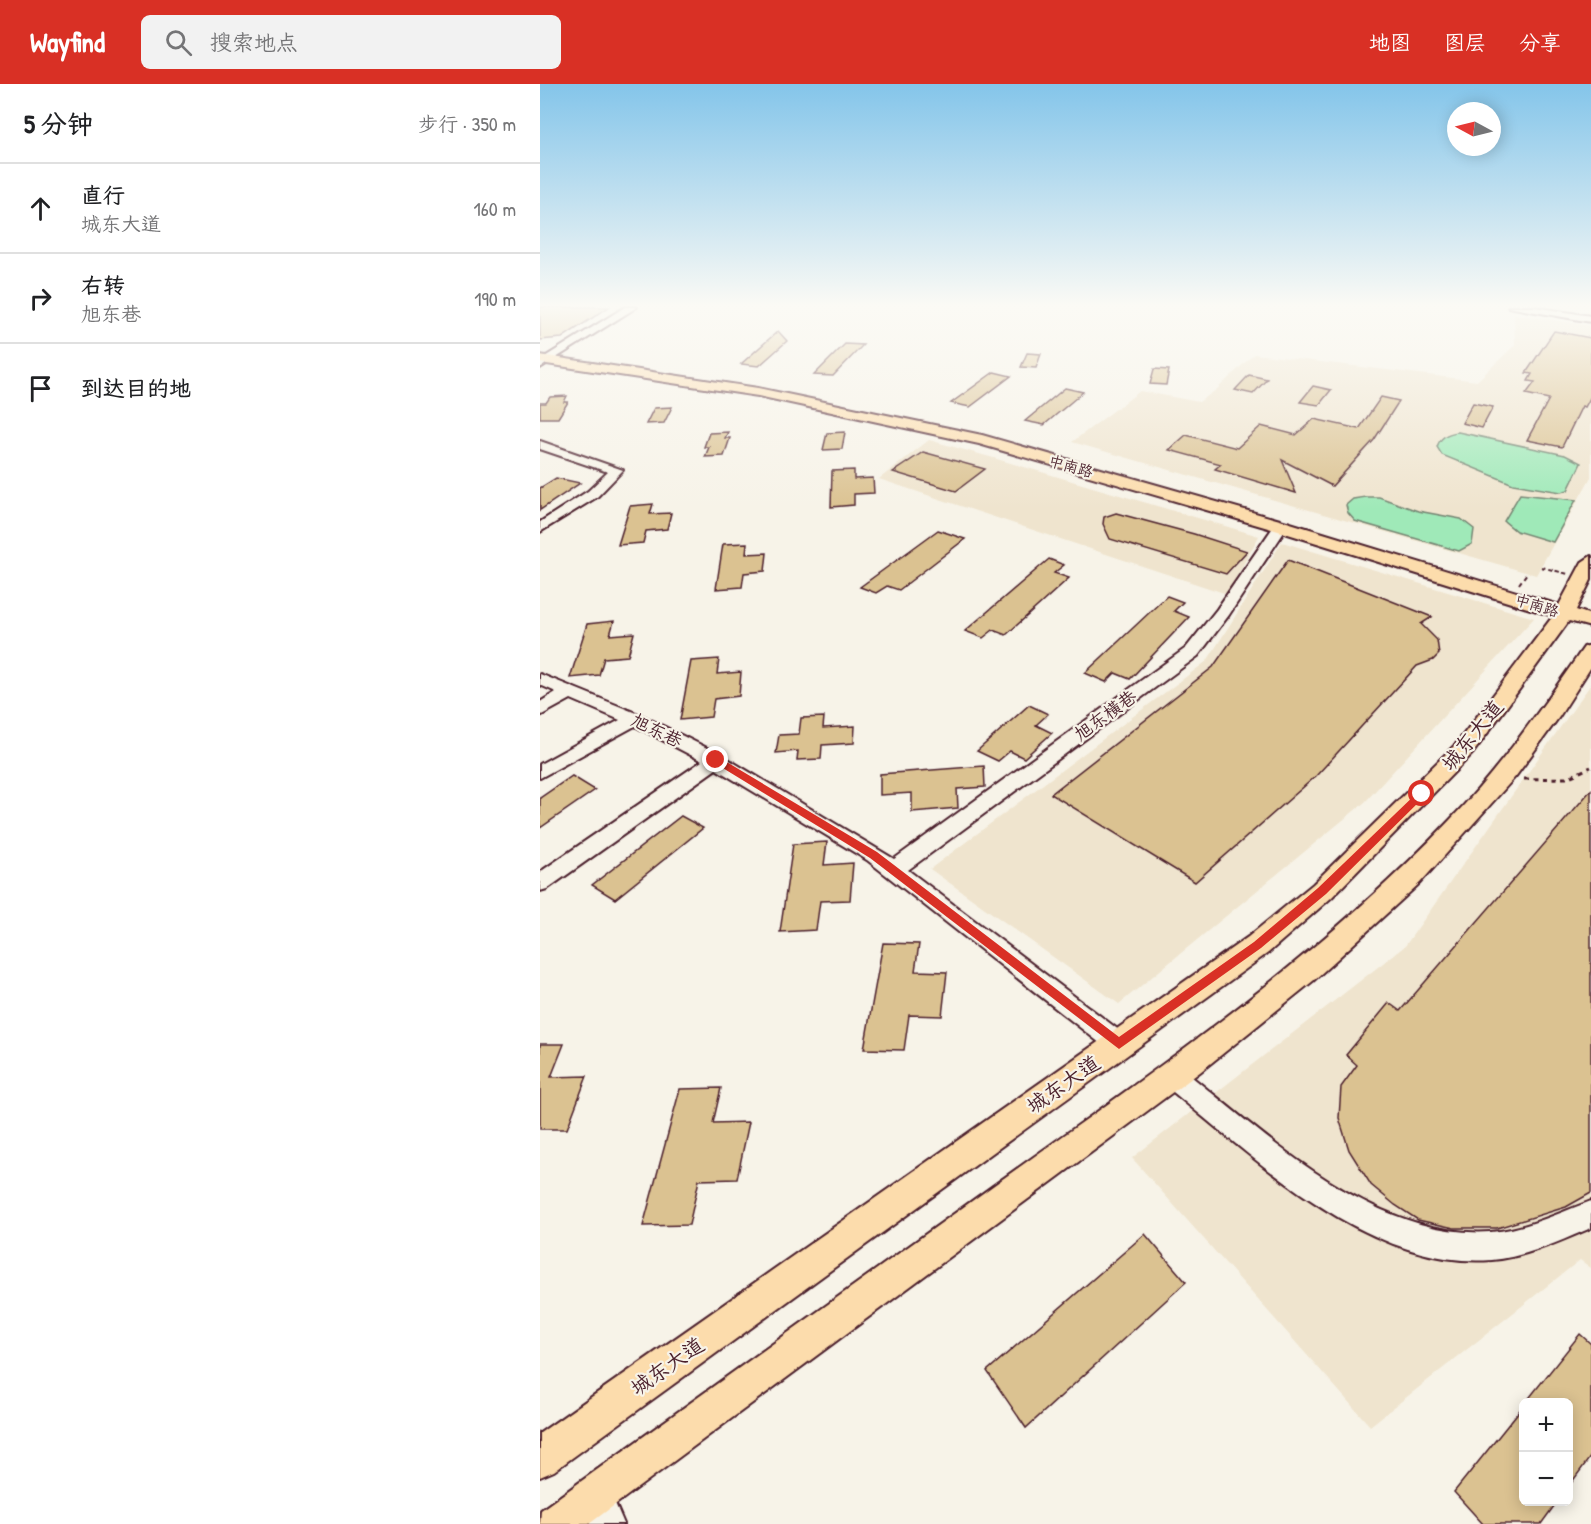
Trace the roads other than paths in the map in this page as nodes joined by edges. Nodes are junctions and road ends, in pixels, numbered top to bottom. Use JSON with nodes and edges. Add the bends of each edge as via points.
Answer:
{"nodes":[{"id":1,"x":651,"y":374,"type":"edge"},
{"id":2,"x":677,"y":374,"type":"edge"},
{"id":3,"x":540,"y":445,"type":"edge"},
{"id":4,"x":1281,"y":526,"type":"junction"},
{"id":5,"x":540,"y":528,"type":"edge"},
{"id":6,"x":1588,"y":570,"type":"edge"},
{"id":7,"x":1576,"y":608,"type":"edge"},
{"id":8,"x":1591,"y":621,"type":"edge"},
{"id":9,"x":1591,"y":651,"type":"edge"},
{"id":10,"x":540,"y":679,"type":"edge"},
{"id":11,"x":571,"y":691,"type":"junction"},
{"id":12,"x":540,"y":710,"type":"edge"},
{"id":13,"x":635,"y":719,"type":"junction"},
{"id":14,"x":716,"y":760,"type":"junction"},
{"id":15,"x":540,"y":772,"type":"edge"},
{"id":16,"x":894,"y":870,"type":"junction"},
{"id":17,"x":540,"y":883,"type":"edge"},
{"id":18,"x":1119,"y":1044,"type":"junction"},
{"id":19,"x":1172,"y":1076,"type":"junction"},
{"id":20,"x":1591,"y":1214,"type":"edge"},
{"id":21,"x":540,"y":1456,"type":"edge"},
{"id":22,"x":594,"y":1494,"type":"junction"},
{"id":23,"x":555,"y":1524,"type":"edge"},
{"id":24,"x":607,"y":1524,"type":"edge"}],
"edges":[{"from":1,"to":4,"type":"main road","name":"中南路","via":[[758,392],[982,440]]},
{"from":2,"to":7,"type":"main road","name":"中南路","via":[[767,386],[991,433],[1523,579]]},
{"from":3,"to":5,"type":"street","via":[[616,470],[598,490]]},
{"from":4,"to":7,"type":"main road","name":"中南路"},
{"from":4,"to":16,"type":"street","name":"旭东横巷","via":[[1192,652]]},
{"from":6,"to":7,"type":"main road","name":"城东大道"},
{"from":7,"to":8,"type":"main road","name":"中南路"},
{"from":7,"to":18,"type":"main road","name":"城东大道","via":[[1465,748],[1379,837],[1257,945]]},
{"from":9,"to":19,"type":"main road","via":[[1562,699],[1501,778],[1417,873],[1273,1000]]},
{"from":10,"to":11,"type":"street","name":"旭东巷"},
{"from":11,"to":12,"type":"street"},
{"from":11,"to":13,"type":"street","name":"旭东巷"},
{"from":13,"to":14,"type":"street","name":"旭东巷"},
{"from":13,"to":15,"type":"street"},
{"from":14,"to":16,"type":"street","name":"旭东巷"},
{"from":14,"to":17,"type":"street"},
{"from":16,"to":18,"type":"street","name":"旭东巷"},
{"from":18,"to":21,"type":"main road","name":"城东大道"},
{"from":19,"to":20,"type":"street","via":[[1358,1215],[1425,1242],[1490,1246],[1547,1233]]},
{"from":19,"to":22,"type":"main road"},
{"from":22,"to":23,"type":"main road"},
{"from":22,"to":24,"type":"street"}]}
